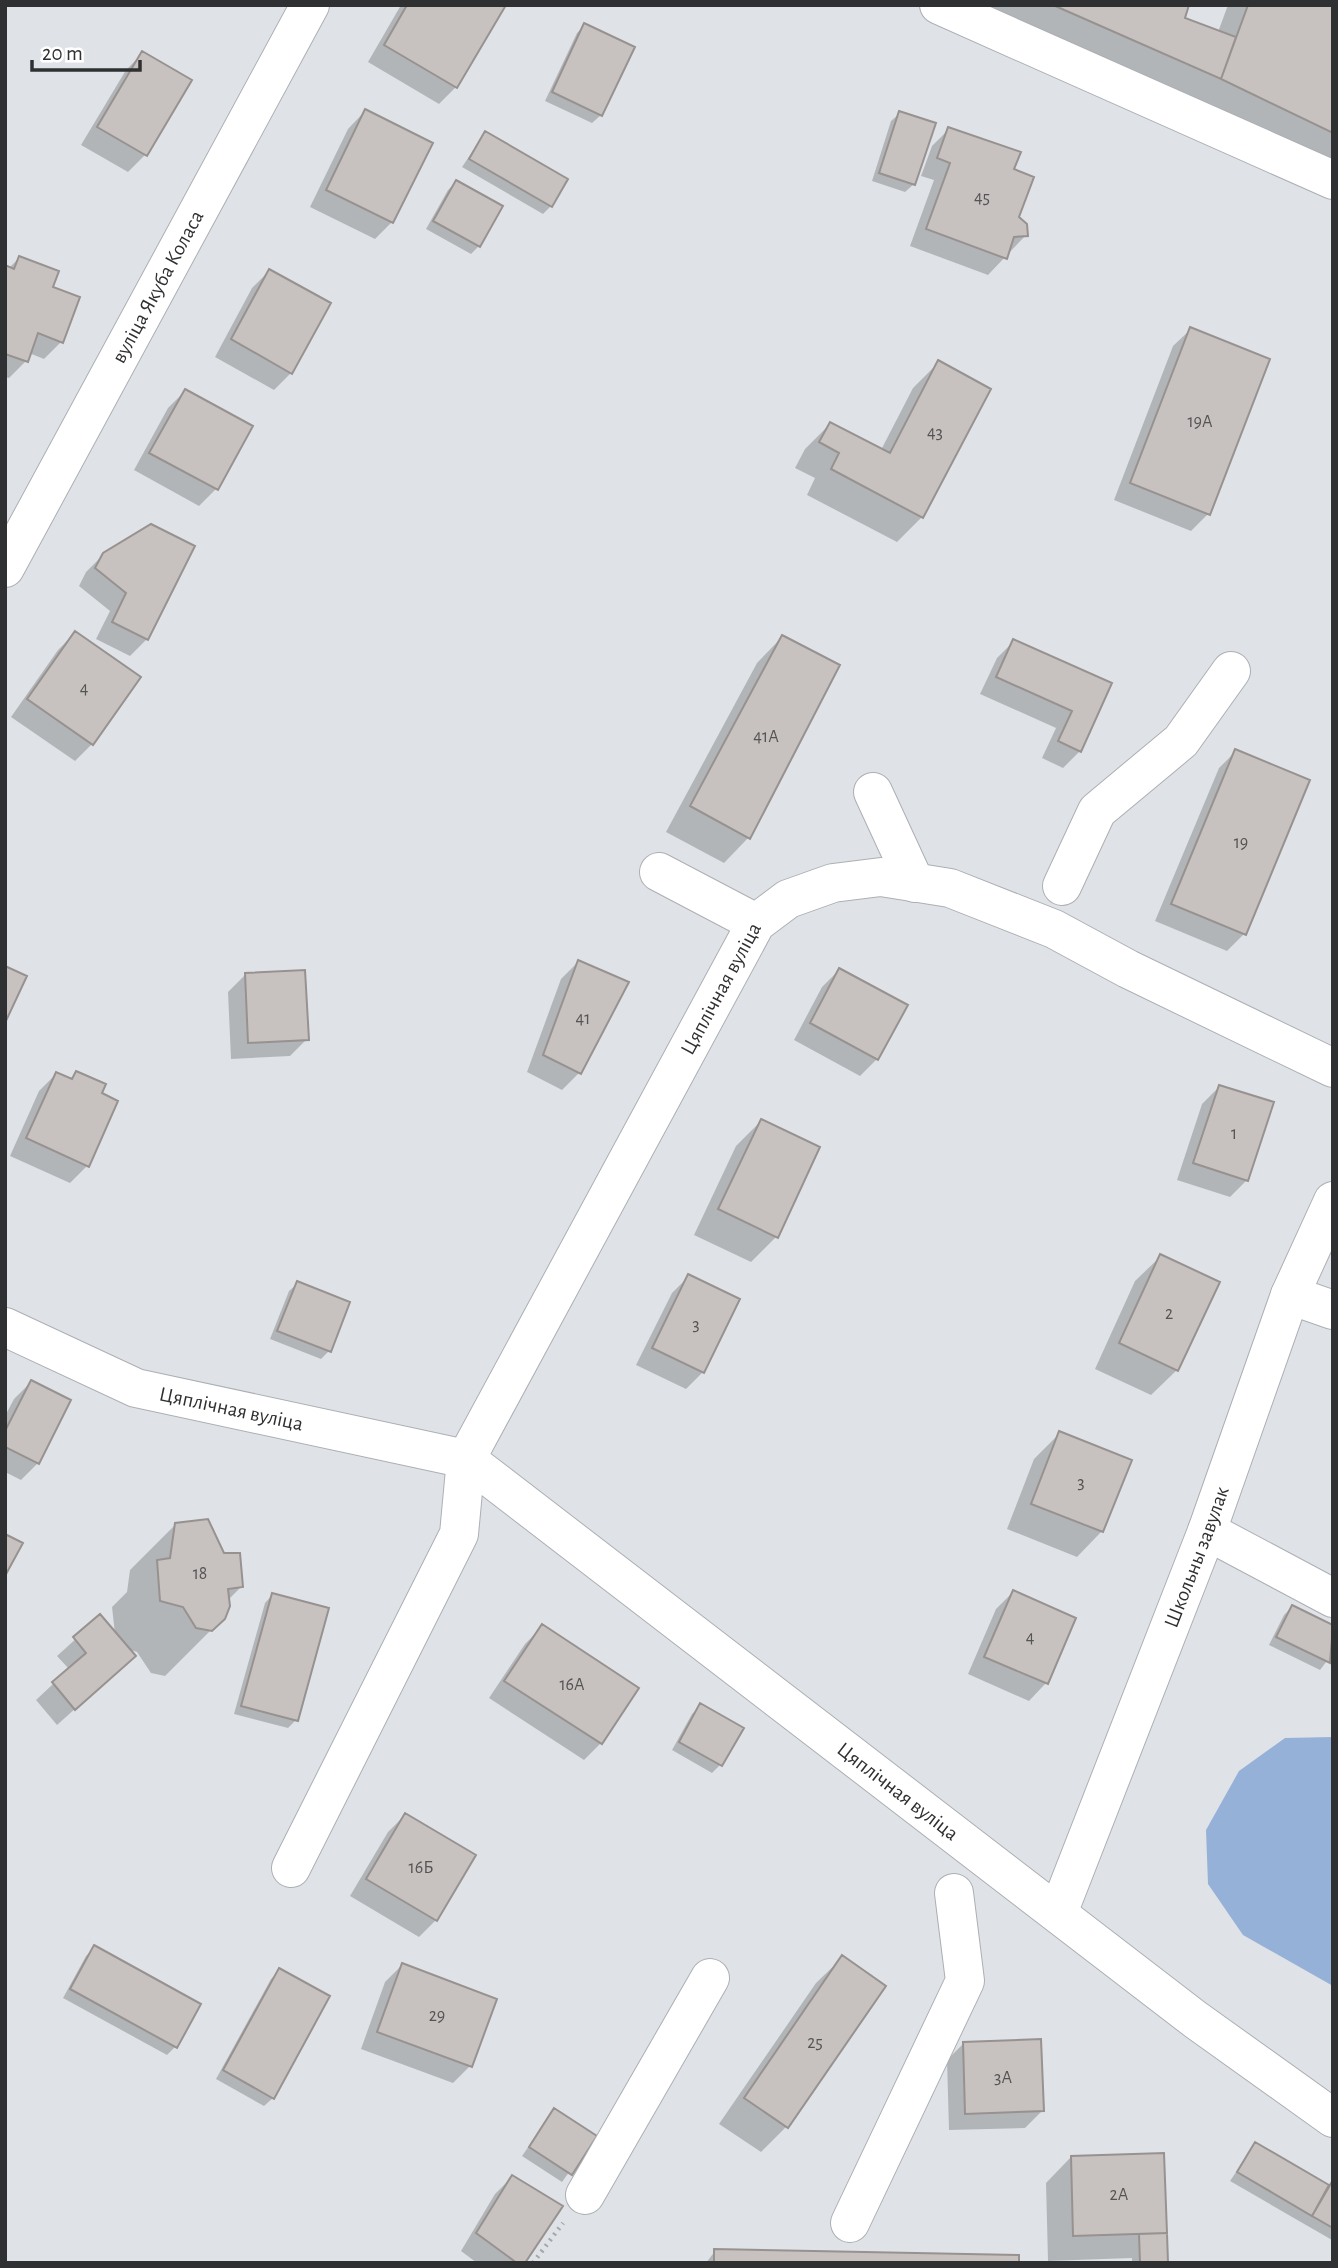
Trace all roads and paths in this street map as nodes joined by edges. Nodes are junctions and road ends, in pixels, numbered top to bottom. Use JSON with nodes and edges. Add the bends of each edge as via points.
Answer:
{"nodes":[{"id":1,"x":310,"y":5,"type":"edge"},
{"id":2,"x":939,"y":5,"type":"edge"},
{"id":3,"x":1333,"y":180,"type":"edge"},
{"id":4,"x":5,"y":568,"type":"edge"},
{"id":5,"x":1231,"y":671,"type":"dead end"},
{"id":6,"x":873,"y":792,"type":"dead end"},
{"id":7,"x":659,"y":872,"type":"dead end"},
{"id":8,"x":915,"y":883,"type":"junction"},
{"id":9,"x":1062,"y":886,"type":"dead end"},
{"id":10,"x":756,"y":923,"type":"junction"},
{"id":11,"x":1333,"y":1068,"type":"edge"},
{"id":12,"x":1333,"y":1201,"type":"edge"},
{"id":13,"x":1290,"y":1295,"type":"junction"},
{"id":14,"x":1333,"y":1310,"type":"edge"},
{"id":15,"x":5,"y":1327,"type":"edge"},
{"id":16,"x":466,"y":1460,"type":"junction"},
{"id":17,"x":1207,"y":1531,"type":"junction"},
{"id":18,"x":1333,"y":1598,"type":"edge"},
{"id":19,"x":291,"y":1868,"type":"dead end"},
{"id":20,"x":954,"y":1894,"type":"dead end"},
{"id":21,"x":1058,"y":1913,"type":"junction"},
{"id":22,"x":710,"y":1978,"type":"dead end"},
{"id":23,"x":1333,"y":2118,"type":"edge"},
{"id":24,"x":585,"y":2195,"type":"joint"},
{"id":25,"x":850,"y":2223,"type":"dead end"},
{"id":26,"x":533,"y":2263,"type":"edge"}],
"edges":[{"from":1,"to":4,"type":"street","name":"вуліца Якуба Коласа"},
{"from":2,"to":3,"type":"street"},
{"from":5,"to":9,"type":"street","via":[[1181,741],[1097,811]]},
{"from":6,"to":8,"type":"street"},
{"from":7,"to":10,"type":"street"},
{"from":8,"to":10,"type":"street","name":"Цяплічная вуліца","via":[[881,877],[833,883],[788,900]]},
{"from":8,"to":11,"type":"street","name":"Цяплічная вуліца","via":[[950,888],[1054,929]]},
{"from":10,"to":16,"type":"street","name":"Цяплічная вуліца"},
{"from":12,"to":13,"type":"street","name":"Школьны завулак"},
{"from":13,"to":14,"type":"street"},
{"from":13,"to":17,"type":"street","name":"Школьны завулак"},
{"from":15,"to":16,"type":"street","name":"Цяплічная вуліца","via":[[136,1388]]},
{"from":16,"to":19,"type":"street","name":"Цяплічная вуліца","via":[[459,1534]]},
{"from":16,"to":21,"type":"street","name":"Цяплічная вуліца"},
{"from":17,"to":18,"type":"street"},
{"from":17,"to":21,"type":"street","name":"Школьны завулак"},
{"from":20,"to":25,"type":"street","via":[[965,1981]]},
{"from":21,"to":23,"type":"street","name":"Цяплічная вуліца"},
{"from":22,"to":24,"type":"street"},
{"from":24,"to":26,"type":"path"}]}
